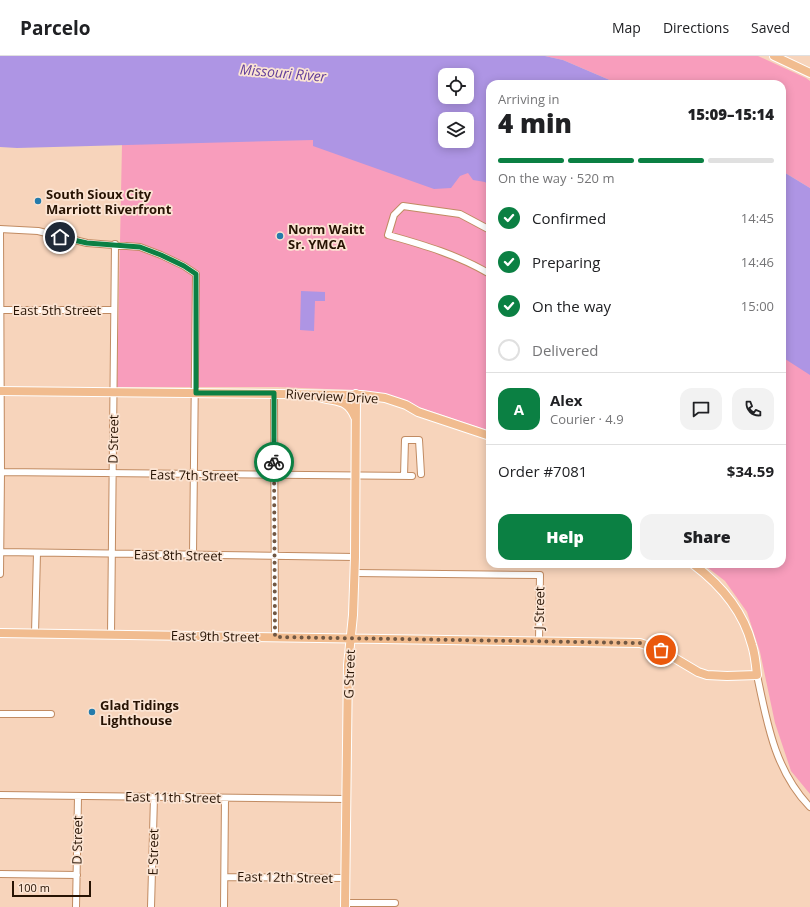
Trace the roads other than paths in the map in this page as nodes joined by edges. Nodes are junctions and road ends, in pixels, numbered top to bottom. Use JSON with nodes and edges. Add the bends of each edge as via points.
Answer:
{"nodes":[{"id":1,"x":774,"y":56,"type":"edge"},
{"id":2,"x":810,"y":73,"type":"edge"},
{"id":3,"x":486,"y":228,"type":"edge"},
{"id":4,"x":0,"y":229,"type":"edge"},
{"id":5,"x":115,"y":244,"type":"junction"},
{"id":6,"x":486,"y":272,"type":"edge"},
{"id":7,"x":0,"y":310,"type":"edge"},
{"id":8,"x":114,"y":310,"type":"junction"},
{"id":9,"x":0,"y":391,"type":"edge"},
{"id":10,"x":114,"y":391,"type":"junction"},
{"id":11,"x":196,"y":393,"type":"junction"},
{"id":12,"x":274,"y":393,"type":"junction"},
{"id":13,"x":313,"y":394,"type":"junction"},
{"id":14,"x":356,"y":394,"type":"junction"},
{"id":15,"x":356,"y":418,"type":"junction"},
{"id":16,"x":486,"y":435,"type":"edge"},
{"id":17,"x":1,"y":472,"type":"edge"},
{"id":18,"x":113,"y":474,"type":"junction"},
{"id":19,"x":193,"y":474,"type":"junction"},
{"id":20,"x":421,"y":474,"type":"dead end"},
{"id":21,"x":274,"y":476,"type":"junction"},
{"id":22,"x":355,"y":476,"type":"junction"},
{"id":23,"x":404,"y":476,"type":"junction"},
{"id":24,"x":412,"y":476,"type":"dead end"},
{"id":25,"x":0,"y":552,"type":"edge"},
{"id":26,"x":37,"y":553,"type":"junction"},
{"id":27,"x":112,"y":555,"type":"junction"},
{"id":28,"x":193,"y":556,"type":"junction"},
{"id":29,"x":275,"y":556,"type":"junction"},
{"id":30,"x":355,"y":557,"type":"junction"},
{"id":31,"x":698,"y":568,"type":"edge"},
{"id":32,"x":355,"y":573,"type":"junction"},
{"id":33,"x":0,"y":574,"type":"edge"},
{"id":34,"x":0,"y":633,"type":"edge"},
{"id":35,"x":35,"y":633,"type":"junction"},
{"id":36,"x":110,"y":635,"type":"junction"},
{"id":37,"x":275,"y":637,"type":"junction"},
{"id":38,"x":350,"y":638,"type":"junction"},
{"id":39,"x":539,"y":641,"type":"junction"},
{"id":40,"x":757,"y":675,"type":"junction"},
{"id":41,"x":0,"y":714,"type":"edge"},
{"id":42,"x":51,"y":714,"type":"dead end"},
{"id":43,"x":0,"y":796,"type":"edge"},
{"id":44,"x":78,"y":796,"type":"junction"},
{"id":45,"x":154,"y":797,"type":"junction"},
{"id":46,"x":225,"y":798,"type":"junction"},
{"id":47,"x":346,"y":799,"type":"junction"},
{"id":48,"x":810,"y":807,"type":"edge"},
{"id":49,"x":0,"y":874,"type":"edge"},
{"id":50,"x":76,"y":875,"type":"junction"},
{"id":51,"x":225,"y":877,"type":"junction"},
{"id":52,"x":346,"y":878,"type":"junction"},
{"id":53,"x":395,"y":903,"type":"dead end"},
{"id":54,"x":345,"y":905,"type":"edge"},
{"id":55,"x":76,"y":907,"type":"edge"},
{"id":56,"x":152,"y":907,"type":"edge"},
{"id":57,"x":224,"y":907,"type":"edge"}],
"edges":[{"from":1,"to":2,"type":"main road"},
{"from":3,"to":6,"type":"street","via":[[460,214],[403,206],[394,215],[388,235],[451,254]]},
{"from":4,"to":5,"type":"street","via":[[38,231],[87,243]]},
{"from":4,"to":7,"type":"street"},
{"from":5,"to":8,"type":"street","name":"D Street"},
{"from":5,"to":11,"type":"street","via":[[140,247],[196,274]]},
{"from":7,"to":8,"type":"street","name":"East 5th Street"},
{"from":7,"to":9,"type":"street"},
{"from":8,"to":10,"type":"street","name":"D Street"},
{"from":9,"to":10,"type":"main road","name":"Riverview Drive"},
{"from":9,"to":17,"type":"street"},
{"from":10,"to":11,"type":"main road","name":"Riverview Drive"},
{"from":10,"to":18,"type":"street","name":"D Street"},
{"from":11,"to":12,"type":"main road","name":"Riverview Drive"},
{"from":11,"to":19,"type":"street"},
{"from":12,"to":13,"type":"main road","name":"Riverview Drive"},
{"from":12,"to":21,"type":"street"},
{"from":13,"to":14,"type":"main road","name":"Riverview Drive"},
{"from":13,"to":15,"type":"main road","via":[[345,403],[352,408]]},
{"from":14,"to":15,"type":"main road","name":"G Street"},
{"from":14,"to":16,"type":"main road","name":"Riverview Drive","via":[[385,398]]},
{"from":15,"to":22,"type":"main road","name":"G Street"},
{"from":17,"to":18,"type":"street","name":"East 7th Street"},
{"from":17,"to":25,"type":"street"},
{"from":18,"to":19,"type":"street","name":"East 7th Street"},
{"from":18,"to":27,"type":"street","name":"D Street"},
{"from":19,"to":21,"type":"street","name":"East 7th Street"},
{"from":19,"to":28,"type":"street"},
{"from":20,"to":23,"type":"street","via":[[419,440],[405,440]]},
{"from":21,"to":22,"type":"street","name":"East 7th Street"},
{"from":21,"to":29,"type":"street"},
{"from":22,"to":23,"type":"street","name":"East 7th Street"},
{"from":22,"to":30,"type":"main road","name":"G Street"},
{"from":23,"to":24,"type":"street","name":"East 7th Street"},
{"from":25,"to":26,"type":"street","name":"East 8th Street"},
{"from":25,"to":33,"type":"street"},
{"from":26,"to":27,"type":"street","name":"East 8th Street"},
{"from":26,"to":35,"type":"street"},
{"from":27,"to":28,"type":"street","name":"East 8th Street"},
{"from":27,"to":36,"type":"street","name":"D Street"},
{"from":28,"to":29,"type":"street","name":"East 8th Street"},
{"from":29,"to":30,"type":"street","name":"East 8th Street"},
{"from":29,"to":37,"type":"street"},
{"from":30,"to":32,"type":"main road","name":"G Street"},
{"from":31,"to":40,"type":"main road","via":[[728,595],[740,616],[753,646]]},
{"from":32,"to":38,"type":"main road","name":"G Street"},
{"from":32,"to":39,"type":"street","name":"J Street","via":[[540,575]]},
{"from":34,"to":35,"type":"main road","name":"East 9th Street"},
{"from":35,"to":36,"type":"main road","name":"East 9th Street"},
{"from":36,"to":37,"type":"main road","name":"East 9th Street"},
{"from":37,"to":38,"type":"main road","name":"East 9th Street"},
{"from":38,"to":39,"type":"main road","name":"East 9th Street"},
{"from":38,"to":47,"type":"main road","name":"G Street"},
{"from":39,"to":40,"type":"main road","name":"East 9th Street","via":[[640,643],[661,650],[702,673],[727,676]]},
{"from":40,"to":48,"type":"street","via":[[767,725],[784,772]]},
{"from":41,"to":42,"type":"street"},
{"from":43,"to":44,"type":"street","name":"East 11th Street"},
{"from":44,"to":45,"type":"street","name":"East 11th Street"},
{"from":44,"to":50,"type":"street","name":"D Street"},
{"from":45,"to":46,"type":"street","name":"East 11th Street"},
{"from":45,"to":56,"type":"street","name":"E Street"},
{"from":46,"to":47,"type":"street","name":"East 11th Street"},
{"from":46,"to":51,"type":"street"},
{"from":47,"to":52,"type":"main road","name":"G Street"},
{"from":49,"to":50,"type":"street"},
{"from":50,"to":55,"type":"street","name":"D Street"},
{"from":51,"to":52,"type":"street","name":"East 12th Street"},
{"from":51,"to":57,"type":"street"},
{"from":52,"to":54,"type":"main road","name":"G Street"},
{"from":53,"to":54,"type":"street"}]}
